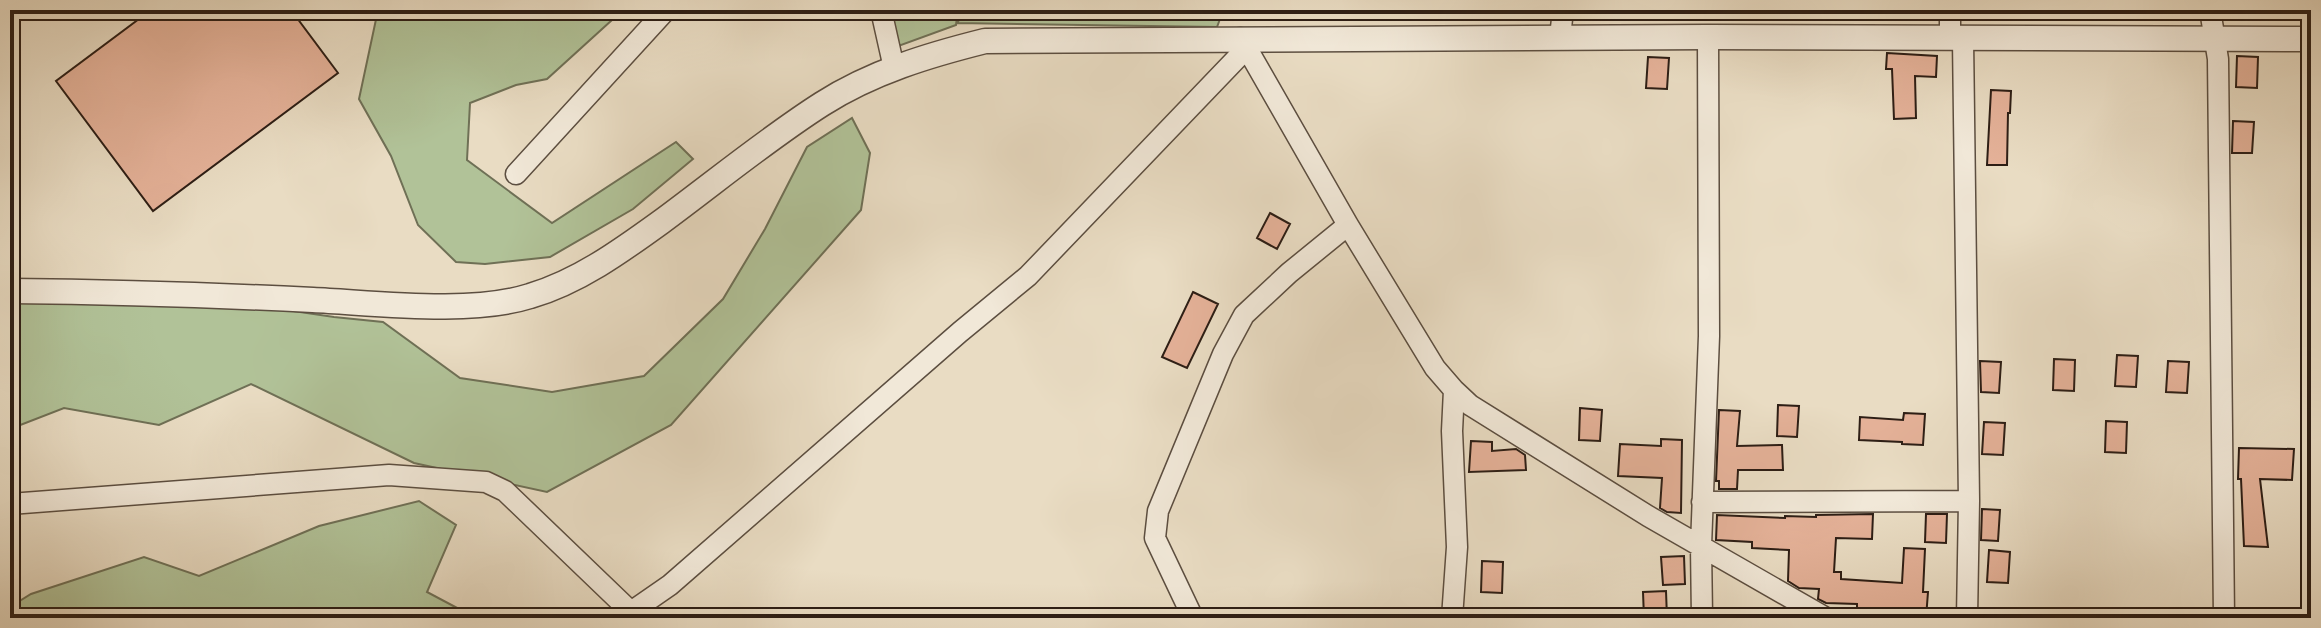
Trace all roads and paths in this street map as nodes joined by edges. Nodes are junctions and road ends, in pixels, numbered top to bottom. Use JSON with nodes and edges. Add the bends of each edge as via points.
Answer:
{"nodes":[{"id":1,"x":666,"y":10,"type":"edge"},
{"id":2,"x":881,"y":10,"type":"edge"},
{"id":3,"x":1563,"y":10,"type":"edge"},
{"id":4,"x":1950,"y":10,"type":"edge"},
{"id":5,"x":2210,"y":10,"type":"edge"},
{"id":6,"x":1560,"y":37,"type":"junction"},
{"id":7,"x":1708,"y":37,"type":"junction"},
{"id":8,"x":1240,"y":38,"type":"junction"},
{"id":9,"x":1956,"y":38,"type":"junction"},
{"id":10,"x":2216,"y":39,"type":"junction"},
{"id":11,"x":2311,"y":39,"type":"edge"},
{"id":12,"x":894,"y":68,"type":"junction"},
{"id":13,"x":516,"y":174,"type":"dead end"},
{"id":14,"x":1348,"y":225,"type":"junction"},
{"id":15,"x":10,"y":291,"type":"edge"},
{"id":16,"x":1454,"y":390,"type":"junction"},
{"id":17,"x":1969,"y":501,"type":"junction"},
{"id":18,"x":1702,"y":502,"type":"junction"},
{"id":19,"x":10,"y":504,"type":"edge"},
{"id":20,"x":1701,"y":546,"type":"junction"},
{"id":21,"x":1193,"y":618,"type":"edge"},
{"id":22,"x":1452,"y":618,"type":"edge"},
{"id":23,"x":1702,"y":618,"type":"edge"},
{"id":24,"x":1826,"y":618,"type":"edge"},
{"id":25,"x":1967,"y":618,"type":"edge"},
{"id":26,"x":2224,"y":618,"type":"edge"}],
"edges":[{"from":1,"to":13,"type":"street"},
{"from":2,"to":12,"type":"street"},
{"from":3,"to":6,"type":"street"},
{"from":4,"to":9,"type":"street"},
{"from":5,"to":10,"type":"street"},
{"from":6,"to":7,"type":"street"},
{"from":6,"to":8,"type":"street"},
{"from":7,"to":9,"type":"street"},
{"from":7,"to":18,"type":"street","via":[[1709,336]]},
{"from":8,"to":12,"type":"street","via":[[985,41]]},
{"from":8,"to":14,"type":"street"},
{"from":8,"to":19,"type":"street","via":[[1240,55],[1028,276],[670,585],[631,612],[505,491],[486,482],[389,475]]},
{"from":9,"to":10,"type":"street"},
{"from":9,"to":17,"type":"street"},
{"from":10,"to":11,"type":"street"},
{"from":10,"to":26,"type":"street"},
{"from":12,"to":15,"type":"street","via":[[823,103],[616,255],[530,296],[491,305],[405,305],[152,292]]},
{"from":14,"to":16,"type":"street","via":[[1435,368]]},
{"from":14,"to":21,"type":"street","via":[[1244,315],[1158,511],[1155,538]]},
{"from":16,"to":20,"type":"street"},
{"from":16,"to":22,"type":"street","via":[[1457,547]]},
{"from":17,"to":18,"type":"street"},
{"from":17,"to":25,"type":"street"},
{"from":18,"to":20,"type":"street"},
{"from":20,"to":23,"type":"street"},
{"from":20,"to":24,"type":"street"}]}
